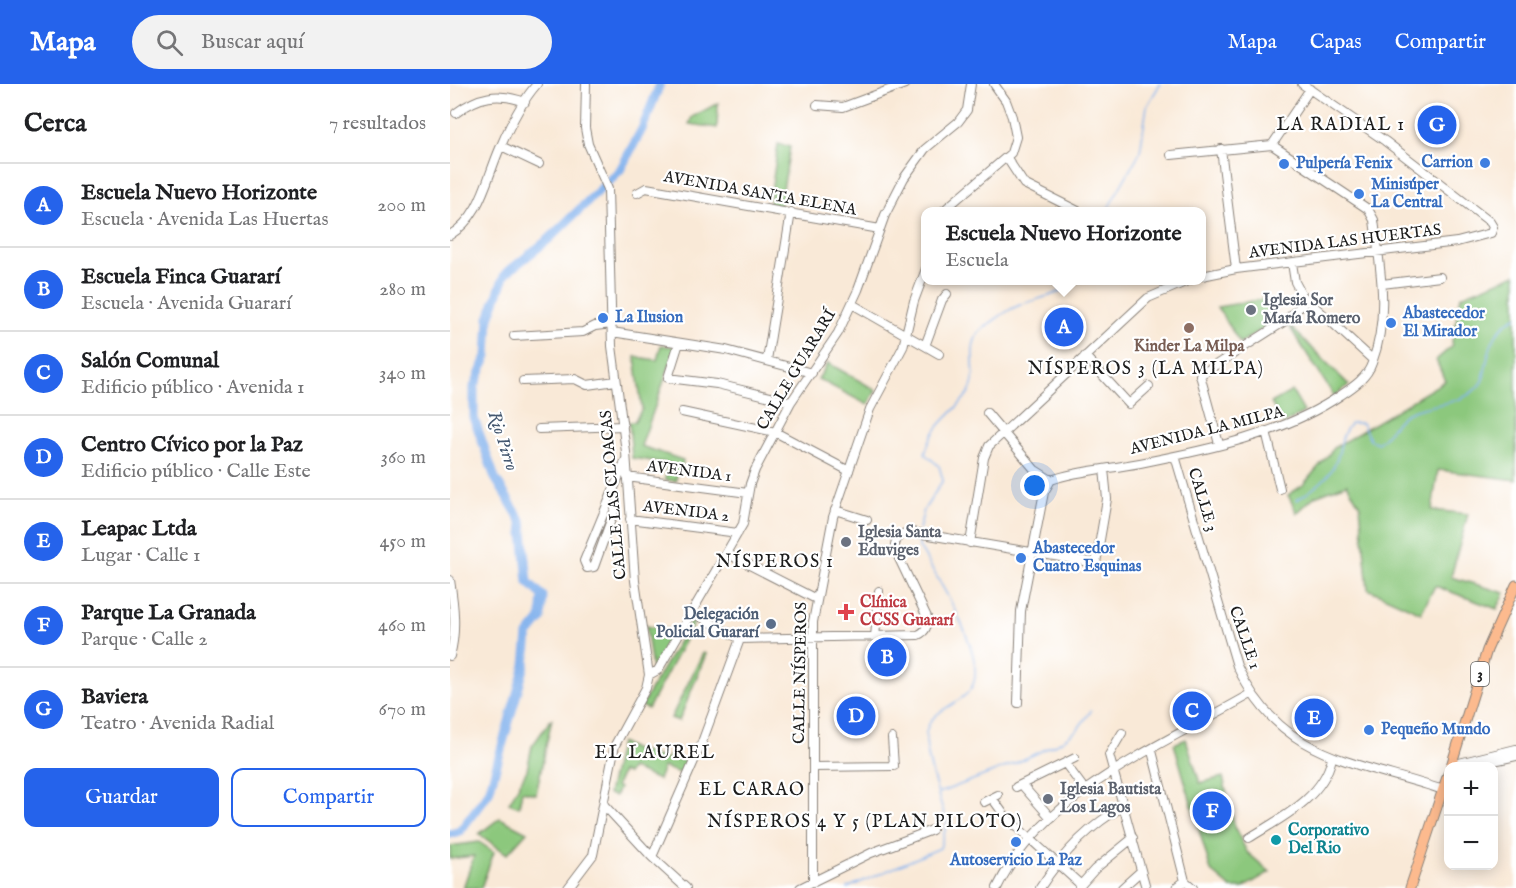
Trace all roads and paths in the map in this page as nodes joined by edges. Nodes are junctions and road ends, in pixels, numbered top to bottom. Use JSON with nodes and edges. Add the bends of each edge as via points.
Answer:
{"nodes":[{"id":1,"x":586,"y":84,"type":"edge"},
{"id":2,"x":905,"y":84,"type":"edge"},
{"id":3,"x":971,"y":84,"type":"edge"},
{"id":4,"x":994,"y":84,"type":"edge"},
{"id":5,"x":1302,"y":84,"type":"edge"},
{"id":6,"x":535,"y":85,"type":"edge"},
{"id":7,"x":1310,"y":90,"type":"junction"},
{"id":8,"x":525,"y":102,"type":"junction"},
{"id":9,"x":817,"y":105,"type":"dead end"},
{"id":10,"x":456,"y":113,"type":"dead end"},
{"id":11,"x":1272,"y":145,"type":"junction"},
{"id":12,"x":501,"y":146,"type":"junction"},
{"id":13,"x":1221,"y":149,"type":"junction"},
{"id":14,"x":1171,"y":155,"type":"dead end"},
{"id":15,"x":1007,"y":158,"type":"junction"},
{"id":16,"x":539,"y":164,"type":"dead end"},
{"id":17,"x":637,"y":193,"type":"dead end"},
{"id":18,"x":948,"y":207,"type":"edge"},
{"id":19,"x":1070,"y":207,"type":"edge"},
{"id":20,"x":791,"y":212,"type":"junction"},
{"id":21,"x":880,"y":228,"type":"junction"},
{"id":22,"x":450,"y":235,"type":"edge"},
{"id":23,"x":1378,"y":252,"type":"junction"},
{"id":24,"x":1292,"y":263,"type":"junction"},
{"id":25,"x":1236,"y":269,"type":"junction"},
{"id":26,"x":1206,"y":275,"type":"edge"},
{"id":27,"x":1440,"y":277,"type":"dead end"},
{"id":28,"x":921,"y":282,"type":"edge"},
{"id":29,"x":1382,"y":284,"type":"junction"},
{"id":30,"x":1178,"y":285,"type":"edge"},
{"id":31,"x":947,"y":294,"type":"dead end"},
{"id":32,"x":1307,"y":300,"type":"junction"},
{"id":33,"x":852,"y":304,"type":"junction"},
{"id":34,"x":612,"y":328,"type":"junction"},
{"id":35,"x":907,"y":335,"type":"junction"},
{"id":36,"x":514,"y":336,"type":"dead end"},
{"id":37,"x":679,"y":343,"type":"junction"},
{"id":38,"x":925,"y":346,"type":"junction"},
{"id":39,"x":939,"y":354,"type":"dead end"},
{"id":40,"x":1085,"y":356,"type":"junction"},
{"id":41,"x":767,"y":360,"type":"junction"},
{"id":42,"x":1373,"y":360,"type":"junction"},
{"id":43,"x":812,"y":373,"type":"junction"},
{"id":44,"x":524,"y":381,"type":"dead end"},
{"id":45,"x":616,"y":381,"type":"junction"},
{"id":46,"x":1149,"y":387,"type":"dead end"},
{"id":47,"x":791,"y":402,"type":"junction"},
{"id":48,"x":682,"y":412,"type":"dead end"},
{"id":49,"x":987,"y":413,"type":"dead end"},
{"id":50,"x":623,"y":426,"type":"junction"},
{"id":51,"x":539,"y":429,"type":"dead end"},
{"id":52,"x":1002,"y":431,"type":"junction"},
{"id":53,"x":1266,"y":431,"type":"junction"},
{"id":54,"x":775,"y":432,"type":"junction"},
{"id":55,"x":1219,"y":444,"type":"junction"},
{"id":56,"x":1175,"y":456,"type":"junction"},
{"id":57,"x":626,"y":457,"type":"junction"},
{"id":58,"x":1104,"y":469,"type":"junction"},
{"id":59,"x":1035,"y":470,"type":"junction"},
{"id":60,"x":849,"y":471,"type":"junction"},
{"id":61,"x":627,"y":477,"type":"junction"},
{"id":62,"x":1051,"y":480,"type":"junction"},
{"id":63,"x":1280,"y":489,"type":"dead end"},
{"id":64,"x":1044,"y":492,"type":"junction"},
{"id":65,"x":748,"y":493,"type":"junction"},
{"id":66,"x":606,"y":506,"type":"junction"},
{"id":67,"x":616,"y":506,"type":"junction"},
{"id":68,"x":628,"y":506,"type":"junction"},
{"id":69,"x":835,"y":510,"type":"junction"},
{"id":70,"x":630,"y":519,"type":"junction"},
{"id":71,"x":867,"y":520,"type":"dead end"},
{"id":72,"x":738,"y":533,"type":"junction"},
{"id":73,"x":970,"y":543,"type":"junction"},
{"id":74,"x":1203,"y":551,"type":"joint"},
{"id":75,"x":726,"y":553,"type":"junction"},
{"id":76,"x":1033,"y":553,"type":"junction"},
{"id":77,"x":450,"y":580,"type":"edge"},
{"id":78,"x":1516,"y":585,"type":"edge"},
{"id":79,"x":879,"y":591,"type":"dead end"},
{"id":80,"x":816,"y":599,"type":"junction"},
{"id":81,"x":692,"y":612,"type":"junction"},
{"id":82,"x":875,"y":637,"type":"junction"},
{"id":83,"x":813,"y":638,"type":"junction"},
{"id":84,"x":740,"y":639,"type":"junction"},
{"id":85,"x":450,"y":656,"type":"edge"},
{"id":86,"x":649,"y":675,"type":"junction"},
{"id":87,"x":1251,"y":694,"type":"junction"},
{"id":88,"x":1018,"y":703,"type":"dead end"},
{"id":89,"x":1122,"y":733,"type":"dead end"},
{"id":90,"x":892,"y":738,"type":"dead end"},
{"id":91,"x":1516,"y":749,"type":"edge"},
{"id":92,"x":1152,"y":751,"type":"junction"},
{"id":93,"x":1516,"y":756,"type":"edge"},
{"id":94,"x":1075,"y":758,"type":"dead end"},
{"id":95,"x":1332,"y":758,"type":"junction"},
{"id":96,"x":1452,"y":762,"type":"edge"},
{"id":97,"x":1471,"y":762,"type":"edge"},
{"id":98,"x":1489,"y":762,"type":"edge"},
{"id":99,"x":1065,"y":763,"type":"junction"},
{"id":100,"x":813,"y":767,"type":"junction"},
{"id":101,"x":1113,"y":771,"type":"junction"},
{"id":102,"x":1444,"y":787,"type":"edge"},
{"id":103,"x":1085,"y":790,"type":"junction"},
{"id":104,"x":1443,"y":790,"type":"junction"},
{"id":105,"x":992,"y":798,"type":"dead end"},
{"id":106,"x":604,"y":805,"type":"junction"},
{"id":107,"x":1124,"y":806,"type":"junction"},
{"id":108,"x":1051,"y":818,"type":"junction"},
{"id":109,"x":932,"y":830,"type":"dead end"},
{"id":110,"x":1249,"y":837,"type":"dead end"},
{"id":111,"x":1133,"y":838,"type":"junction"},
{"id":112,"x":1030,"y":840,"type":"junction"},
{"id":113,"x":652,"y":857,"type":"junction"},
{"id":114,"x":1056,"y":865,"type":"junction"},
{"id":115,"x":1141,"y":871,"type":"junction"},
{"id":116,"x":1185,"y":881,"type":"junction"},
{"id":117,"x":813,"y":882,"type":"junction"},
{"id":118,"x":1080,"y":886,"type":"edge"},
{"id":119,"x":568,"y":888,"type":"edge"},
{"id":120,"x":686,"y":888,"type":"edge"},
{"id":121,"x":800,"y":888,"type":"edge"},
{"id":122,"x":997,"y":888,"type":"edge"},
{"id":123,"x":1040,"y":888,"type":"edge"},
{"id":124,"x":1122,"y":888,"type":"edge"},
{"id":125,"x":1146,"y":888,"type":"edge"},
{"id":126,"x":1176,"y":888,"type":"edge"},
{"id":127,"x":1193,"y":888,"type":"edge"},
{"id":128,"x":1410,"y":888,"type":"edge"}],
"edges":[{"from":1,"to":34,"type":"street","name":"CALLE LAS CLOACAS","via":[[588,144],[608,189]]},
{"from":2,"to":9,"type":"street","via":[[843,107]]},
{"from":3,"to":21,"type":"street","name":"CALLE GUARARÍ","via":[[967,110],[919,157],[904,178]]},
{"from":4,"to":15,"type":"street","via":[[1006,101],[1016,137]]},
{"from":5,"to":7,"type":"street"},
{"from":6,"to":8,"type":"street"},
{"from":7,"to":11,"type":"street"},
{"from":7,"to":23,"type":"street","name":"AVENIDA LAS HUERTAS","via":[[1385,141],[1493,227],[1491,233],[1457,242]]},
{"from":8,"to":10,"type":"street","via":[[496,95],[471,102]]},
{"from":8,"to":12,"type":"street"},
{"from":11,"to":13,"type":"street"},
{"from":11,"to":23,"type":"street","name":"AVENIDA LA MILPA","via":[[1368,209],[1374,220]]},
{"from":12,"to":16,"type":"street"},
{"from":12,"to":22,"type":"street","via":[[475,212]]},
{"from":13,"to":14,"type":"street"},
{"from":13,"to":25,"type":"street"},
{"from":15,"to":18,"type":"street"},
{"from":15,"to":19,"type":"street","via":[[1024,184]]},
{"from":17,"to":20,"type":"street","name":"AVENIDA SANTA ELENA","via":[[646,188]]},
{"from":20,"to":21,"type":"street","name":"AVENIDA SANTA ELENA"},
{"from":20,"to":41,"type":"street"},
{"from":21,"to":33,"type":"street","name":"CALLE GUARARÍ"},
{"from":23,"to":24,"type":"street","name":"AVENIDA LAS HUERTAS"},
{"from":23,"to":29,"type":"street","name":"AVENIDA LA MILPA"},
{"from":24,"to":25,"type":"street","name":"AVENIDA LAS HUERTAS"},
{"from":24,"to":32,"type":"street","via":[[1295,282]]},
{"from":25,"to":26,"type":"street","name":"AVENIDA LAS HUERTAS"},
{"from":27,"to":29,"type":"street"},
{"from":28,"to":35,"type":"street","name":"CALLE NÍSPEROS"},
{"from":29,"to":42,"type":"street","name":"AVENIDA LA MILPA","via":[[1384,314]]},
{"from":30,"to":40,"type":"street","via":[[1148,298]]},
{"from":31,"to":38,"type":"street"},
{"from":32,"to":42,"type":"street"},
{"from":32,"to":55,"type":"street","via":[[1285,321],[1200,376]]},
{"from":33,"to":35,"type":"street"},
{"from":33,"to":43,"type":"street","name":"CALLE GUARARÍ"},
{"from":34,"to":36,"type":"street","via":[[595,326],[583,332]]},
{"from":34,"to":37,"type":"street"},
{"from":34,"to":45,"type":"street","name":"CALLE LAS CLOACAS"},
{"from":35,"to":38,"type":"street"},
{"from":35,"to":60,"type":"street","name":"CALLE NÍSPEROS","via":[[870,409]]},
{"from":37,"to":41,"type":"street"},
{"from":37,"to":47,"type":"street","via":[[668,378],[717,384]]},
{"from":38,"to":39,"type":"street"},
{"from":40,"to":46,"type":"street","via":[[1129,404]]},
{"from":40,"to":52,"type":"street"},
{"from":41,"to":43,"type":"street"},
{"from":42,"to":53,"type":"street","name":"AVENIDA LA MILPA","via":[[1359,381],[1326,406],[1301,420]]},
{"from":43,"to":47,"type":"street","name":"CALLE GUARARÍ"},
{"from":44,"to":45,"type":"street","via":[[575,379],[587,385]]},
{"from":45,"to":50,"type":"street","name":"CALLE LAS CLOACAS"},
{"from":47,"to":54,"type":"street","name":"CALLE GUARARÍ"},
{"from":48,"to":54,"type":"street"},
{"from":49,"to":52,"type":"street"},
{"from":50,"to":51,"type":"street"},
{"from":50,"to":57,"type":"street","name":"CALLE LAS CLOACAS"},
{"from":52,"to":59,"type":"street"},
{"from":52,"to":73,"type":"street","via":[[984,458]]},
{"from":53,"to":55,"type":"street","name":"AVENIDA LA MILPA"},
{"from":53,"to":63,"type":"street"},
{"from":54,"to":60,"type":"street"},
{"from":54,"to":65,"type":"street","name":"CALLE GUARARÍ"},
{"from":55,"to":56,"type":"street","name":"AVENIDA LA MILPA"},
{"from":56,"to":58,"type":"street","name":"AVENIDA LA MILPA"},
{"from":56,"to":74,"type":"street","name":"CALLE 3"},
{"from":57,"to":61,"type":"street","name":"CALLE LAS CLOACAS"},
{"from":57,"to":66,"type":"street"},
{"from":58,"to":62,"type":"street","name":"AVENIDA LA MILPA"},
{"from":58,"to":76,"type":"street","via":[[1107,499],[1096,563]]},
{"from":59,"to":62,"type":"street"},
{"from":59,"to":64,"type":"street"},
{"from":60,"to":69,"type":"street","name":"CALLE NÍSPEROS"},
{"from":61,"to":65,"type":"street","name":"AVENIDA 1"},
{"from":61,"to":68,"type":"street","name":"CALLE LAS CLOACAS"},
{"from":62,"to":64,"type":"street"},
{"from":64,"to":76,"type":"street"},
{"from":65,"to":72,"type":"street","name":"CALLE GUARARÍ","via":[[746,517]]},
{"from":66,"to":67,"type":"street"},
{"from":66,"to":67,"type":"street","via":[[584,561],[587,568],[594,567]]},
{"from":67,"to":68,"type":"street"},
{"from":68,"to":70,"type":"street","name":"CALLE LAS CLOACAS"},
{"from":69,"to":71,"type":"street"},
{"from":69,"to":80,"type":"street","name":"CALLE NÍSPEROS"},
{"from":70,"to":72,"type":"street","name":"AVENIDA 2"},
{"from":70,"to":86,"type":"street","name":"CALLE LAS CLOACAS"},
{"from":72,"to":75,"type":"street","name":"CALLE GUARARÍ"},
{"from":73,"to":76,"type":"street"},
{"from":73,"to":82,"type":"street","via":[[911,532],[898,536],[895,550],[927,617],[927,627],[918,635]]},
{"from":74,"to":87,"type":"street","name":"CALLE 1","via":[[1230,646]]},
{"from":75,"to":80,"type":"street"},
{"from":75,"to":81,"type":"street","name":"CALLE GUARARÍ"},
{"from":76,"to":88,"type":"street","via":[[1020,622]]},
{"from":77,"to":85,"type":"street","via":[[454,643]]},
{"from":78,"to":96,"type":"main road","number":"3","via":[[1487,650]]},
{"from":79,"to":82,"type":"street"},
{"from":80,"to":83,"type":"street","name":"CALLE NÍSPEROS"},
{"from":81,"to":84,"type":"street"},
{"from":81,"to":86,"type":"street","name":"CALLE GUARARÍ","via":[[658,670]]},
{"from":82,"to":83,"type":"street"},
{"from":83,"to":84,"type":"street"},
{"from":83,"to":100,"type":"street","name":"CALLE NÍSPEROS"},
{"from":84,"to":113,"type":"street","via":[[701,745]]},
{"from":86,"to":106,"type":"street","via":[[615,745]]},
{"from":87,"to":92,"type":"street"},
{"from":87,"to":95,"type":"street","name":"CALLE 1","via":[[1269,717],[1293,736]]},
{"from":89,"to":101,"type":"street","via":[[1109,755]]},
{"from":90,"to":100,"type":"street","via":[[894,766]]},
{"from":91,"to":97,"type":"street"},
{"from":92,"to":101,"type":"street"},
{"from":92,"to":116,"type":"street"},
{"from":93,"to":98,"type":"street"},
{"from":94,"to":99,"type":"street"},
{"from":95,"to":104,"type":"street","name":"CALLE 1"},
{"from":95,"to":110,"type":"street","via":[[1324,782],[1310,797]]},
{"from":99,"to":103,"type":"street"},
{"from":99,"to":108,"type":"street","via":[[1019,786]]},
{"from":100,"to":117,"type":"street","name":"CALLE NÍSPEROS"},
{"from":101,"to":103,"type":"street"},
{"from":101,"to":107,"type":"street"},
{"from":102,"to":104,"type":"main road","number":"3"},
{"from":103,"to":108,"type":"street"},
{"from":104,"to":128,"type":"main road","number":"3"},
{"from":105,"to":112,"type":"street"},
{"from":106,"to":113,"type":"street"},
{"from":106,"to":119,"type":"street","via":[[593,855]]},
{"from":107,"to":111,"type":"street"},
{"from":107,"to":114,"type":"street","via":[[1090,829]]},
{"from":108,"to":112,"type":"street"},
{"from":109,"to":117,"type":"street","via":[[871,853]]},
{"from":111,"to":115,"type":"street"},
{"from":111,"to":118,"type":"street"},
{"from":112,"to":114,"type":"street"},
{"from":112,"to":122,"type":"street"},
{"from":113,"to":120,"type":"street"},
{"from":114,"to":118,"type":"street"},
{"from":114,"to":123,"type":"street"},
{"from":115,"to":124,"type":"street"},
{"from":115,"to":125,"type":"street"},
{"from":116,"to":126,"type":"street"},
{"from":116,"to":127,"type":"street"},
{"from":117,"to":121,"type":"street"}]}
